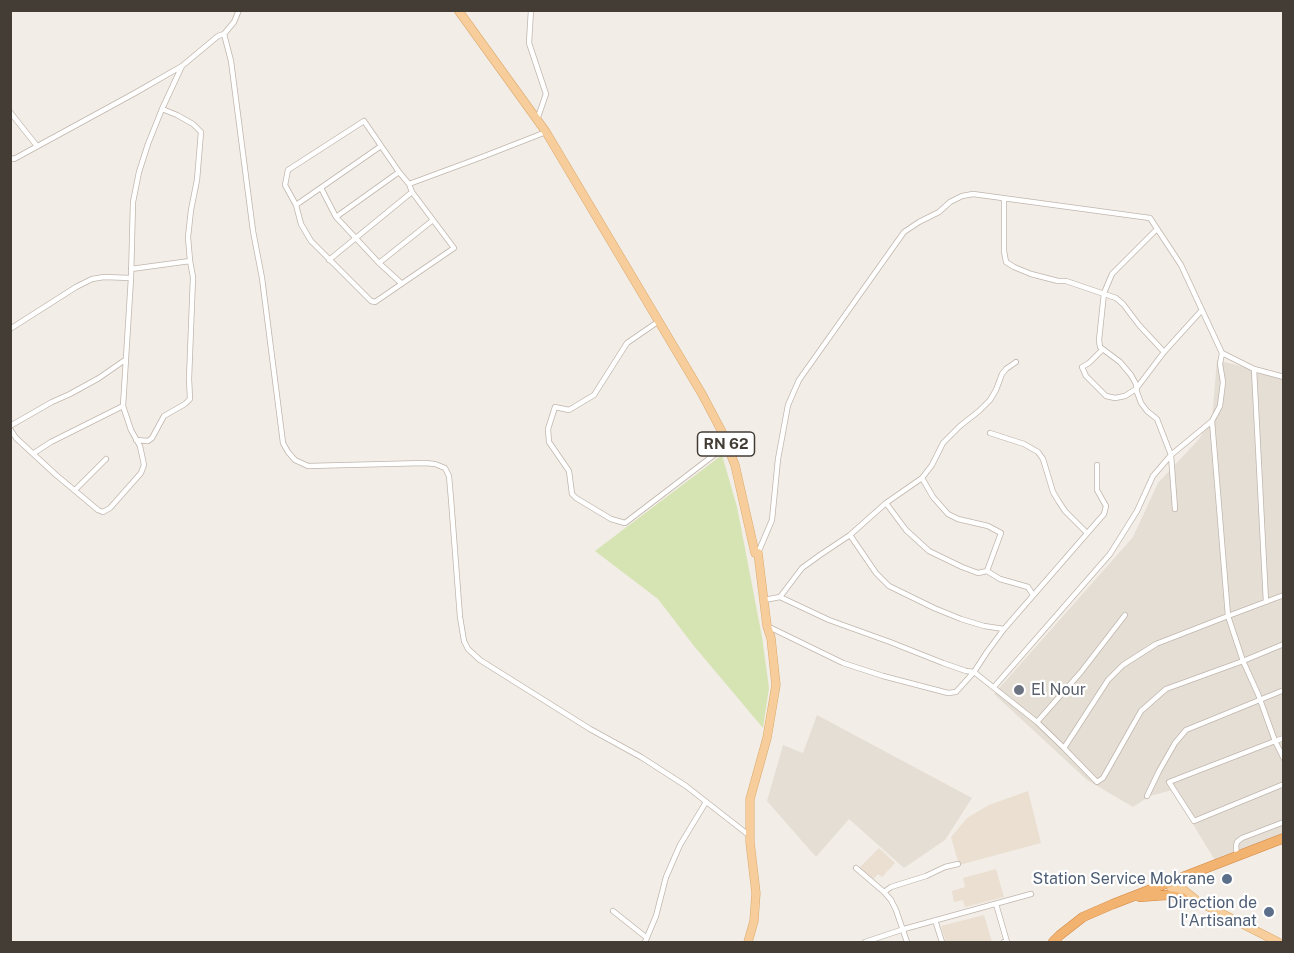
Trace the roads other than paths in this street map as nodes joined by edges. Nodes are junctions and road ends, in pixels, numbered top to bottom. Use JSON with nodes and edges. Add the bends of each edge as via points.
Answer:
{"nodes":[{"id":1,"x":239,"y":10,"type":"edge"},
{"id":2,"x":458,"y":10,"type":"edge"},
{"id":3,"x":531,"y":10,"type":"edge"},
{"id":4,"x":224,"y":34,"type":"junction"},
{"id":5,"x":182,"y":66,"type":"junction"},
{"id":6,"x":162,"y":109,"type":"junction"},
{"id":7,"x":10,"y":112,"type":"edge"},
{"id":8,"x":537,"y":120,"type":"junction"},
{"id":9,"x":546,"y":132,"type":"junction"},
{"id":10,"x":37,"y":146,"type":"junction"},
{"id":11,"x":381,"y":146,"type":"junction"},
{"id":12,"x":12,"y":158,"type":"edge"},
{"id":13,"x":10,"y":166,"type":"edge"},
{"id":14,"x":399,"y":172,"type":"junction"},
{"id":15,"x":409,"y":183,"type":"junction"},
{"id":16,"x":321,"y":188,"type":"junction"},
{"id":17,"x":412,"y":192,"type":"junction"},
{"id":18,"x":1004,"y":198,"type":"junction"},
{"id":19,"x":296,"y":205,"type":"junction"},
{"id":20,"x":336,"y":217,"type":"junction"},
{"id":21,"x":433,"y":220,"type":"junction"},
{"id":22,"x":1157,"y":229,"type":"junction"},
{"id":23,"x":355,"y":238,"type":"junction"},
{"id":24,"x":329,"y":260,"type":"junction"},
{"id":25,"x":190,"y":261,"type":"junction"},
{"id":26,"x":379,"y":263,"type":"junction"},
{"id":27,"x":131,"y":269,"type":"junction"},
{"id":28,"x":130,"y":278,"type":"junction"},
{"id":29,"x":401,"y":283,"type":"junction"},
{"id":30,"x":1104,"y":293,"type":"junction"},
{"id":31,"x":1202,"y":310,"type":"junction"},
{"id":32,"x":659,"y":321,"type":"junction"},
{"id":33,"x":10,"y":329,"type":"edge"},
{"id":34,"x":1102,"y":350,"type":"junction"},
{"id":35,"x":1164,"y":352,"type":"junction"},
{"id":36,"x":1222,"y":353,"type":"junction"},
{"id":37,"x":125,"y":360,"type":"junction"},
{"id":38,"x":1016,"y":362,"type":"dead end"},
{"id":39,"x":1254,"y":369,"type":"junction"},
{"id":40,"x":1284,"y":376,"type":"edge"},
{"id":41,"x":1137,"y":389,"type":"junction"},
{"id":42,"x":123,"y":406,"type":"junction"},
{"id":43,"x":1212,"y":421,"type":"junction"},
{"id":44,"x":10,"y":428,"type":"edge"},
{"id":45,"x":990,"y":434,"type":"dead end"},
{"id":46,"x":136,"y":440,"type":"junction"},
{"id":47,"x":727,"y":445,"type":"junction"},
{"id":48,"x":34,"y":453,"type":"junction"},
{"id":49,"x":1171,"y":455,"type":"junction"},
{"id":50,"x":106,"y":459,"type":"dead end"},
{"id":51,"x":1097,"y":465,"type":"dead end"},
{"id":52,"x":922,"y":478,"type":"junction"},
{"id":53,"x":75,"y":490,"type":"junction"},
{"id":54,"x":886,"y":504,"type":"junction"},
{"id":55,"x":1174,"y":509,"type":"dead end"},
{"id":56,"x":1087,"y":533,"type":"junction"},
{"id":57,"x":850,"y":535,"type":"junction"},
{"id":58,"x":758,"y":553,"type":"junction"},
{"id":59,"x":987,"y":571,"type":"junction"},
{"id":60,"x":1033,"y":595,"type":"junction"},
{"id":61,"x":1284,"y":595,"type":"edge"},
{"id":62,"x":780,"y":597,"type":"junction"},
{"id":63,"x":764,"y":600,"type":"junction"},
{"id":64,"x":1266,"y":602,"type":"junction"},
{"id":65,"x":1125,"y":615,"type":"dead end"},
{"id":66,"x":1228,"y":616,"type":"junction"},
{"id":67,"x":767,"y":626,"type":"junction"},
{"id":68,"x":1004,"y":629,"type":"junction"},
{"id":69,"x":1284,"y":644,"type":"edge"},
{"id":70,"x":1243,"y":661,"type":"junction"},
{"id":71,"x":974,"y":672,"type":"junction"},
{"id":72,"x":994,"y":687,"type":"junction"},
{"id":73,"x":1284,"y":690,"type":"edge"},
{"id":74,"x":1260,"y":700,"type":"junction"},
{"id":75,"x":1037,"y":723,"type":"junction"},
{"id":76,"x":1284,"y":738,"type":"edge"},
{"id":77,"x":1275,"y":741,"type":"junction"},
{"id":78,"x":1064,"y":748,"type":"junction"},
{"id":79,"x":1284,"y":759,"type":"edge"},
{"id":80,"x":1159,"y":771,"type":"junction"},
{"id":81,"x":1169,"y":782,"type":"junction"},
{"id":82,"x":1284,"y":784,"type":"edge"},
{"id":83,"x":1147,"y":796,"type":"dead end"},
{"id":84,"x":706,"y":802,"type":"junction"},
{"id":85,"x":1284,"y":822,"type":"edge"},
{"id":86,"x":750,"y":836,"type":"junction"},
{"id":87,"x":1284,"y":838,"type":"edge"},
{"id":88,"x":1237,"y":856,"type":"junction"},
{"id":89,"x":958,"y":864,"type":"dead end"},
{"id":90,"x":856,"y":868,"type":"dead end"},
{"id":91,"x":1172,"y":881,"type":"junction"},
{"id":92,"x":884,"y":892,"type":"junction"},
{"id":93,"x":1031,"y":894,"type":"dead end"},
{"id":94,"x":1129,"y":898,"type":"junction"},
{"id":95,"x":1183,"y":898,"type":"junction"},
{"id":96,"x":996,"y":904,"type":"junction"},
{"id":97,"x":1207,"y":906,"type":"junction"},
{"id":98,"x":614,"y":911,"type":"dead end"},
{"id":99,"x":935,"y":920,"type":"junction"},
{"id":100,"x":904,"y":929,"type":"junction"},
{"id":101,"x":646,"y":940,"type":"edge"},
{"id":102,"x":748,"y":942,"type":"edge"},
{"id":103,"x":865,"y":942,"type":"edge"},
{"id":104,"x":908,"y":942,"type":"edge"},
{"id":105,"x":942,"y":942,"type":"edge"},
{"id":106,"x":1004,"y":942,"type":"edge"},
{"id":107,"x":1053,"y":942,"type":"edge"},
{"id":108,"x":1278,"y":942,"type":"edge"}],
"edges":[{"from":1,"to":4,"type":"street"},
{"from":2,"to":8,"type":"main road","number":"RN 62"},
{"from":3,"to":8,"type":"street","via":[[530,43],[546,94]]},
{"from":4,"to":5,"type":"street"},
{"from":4,"to":84,"type":"street","via":[[231,61],[283,443],[288,452],[308,466],[425,463],[445,468],[449,476],[460,617],[468,649]]},
{"from":5,"to":6,"type":"street"},
{"from":5,"to":10,"type":"street"},
{"from":6,"to":25,"type":"street","via":[[201,132],[191,210]]},
{"from":6,"to":27,"type":"street","via":[[139,172],[133,202]]},
{"from":7,"to":10,"type":"street"},
{"from":8,"to":9,"type":"main road","number":"RN 62"},
{"from":9,"to":15,"type":"street"},
{"from":9,"to":32,"type":"main road","number":"RN 62"},
{"from":10,"to":12,"type":"street"},
{"from":11,"to":14,"type":"street"},
{"from":11,"to":16,"type":"street"},
{"from":11,"to":19,"type":"street","via":[[364,122],[288,170],[285,185]]},
{"from":12,"to":13,"type":"street"},
{"from":14,"to":15,"type":"street"},
{"from":14,"to":20,"type":"street"},
{"from":15,"to":17,"type":"street"},
{"from":16,"to":19,"type":"street"},
{"from":16,"to":20,"type":"street"},
{"from":17,"to":21,"type":"street"},
{"from":17,"to":23,"type":"street"},
{"from":18,"to":22,"type":"street","via":[[1150,218]]},
{"from":18,"to":30,"type":"street","via":[[1006,262],[1030,274]]},
{"from":18,"to":58,"type":"street","via":[[962,196],[904,232],[799,380],[788,405],[772,520]]},
{"from":19,"to":24,"type":"street","via":[[311,241]]},
{"from":20,"to":23,"type":"street"},
{"from":21,"to":26,"type":"street"},
{"from":21,"to":29,"type":"street","via":[[454,248]]},
{"from":22,"to":30,"type":"street","via":[[1112,274]]},
{"from":22,"to":31,"type":"street","via":[[1181,265]]},
{"from":23,"to":24,"type":"street"},
{"from":23,"to":26,"type":"street"},
{"from":24,"to":29,"type":"street","via":[[375,302]]},
{"from":25,"to":27,"type":"street"},
{"from":25,"to":46,"type":"street","via":[[190,399],[164,416],[152,438]]},
{"from":26,"to":29,"type":"street"},
{"from":27,"to":28,"type":"street"},
{"from":28,"to":33,"type":"street","via":[[92,279]]},
{"from":28,"to":37,"type":"street"},
{"from":30,"to":34,"type":"street","via":[[1099,340]]},
{"from":30,"to":35,"type":"street","via":[[1123,304]]},
{"from":31,"to":35,"type":"street"},
{"from":31,"to":36,"type":"street"},
{"from":32,"to":47,"type":"main road","number":"RN 62"},
{"from":32,"to":47,"type":"street","via":[[627,343],[594,395],[569,410],[555,407],[548,429],[549,442],[569,471],[572,494],[611,519],[625,523]]},
{"from":34,"to":41,"type":"street","via":[[1120,362]]},
{"from":34,"to":41,"type":"street","via":[[1082,367],[1086,376],[1106,396],[1125,396]]},
{"from":35,"to":41,"type":"street"},
{"from":36,"to":39,"type":"street"},
{"from":36,"to":43,"type":"street","via":[[1220,406]]},
{"from":37,"to":42,"type":"street"},
{"from":37,"to":44,"type":"street"},
{"from":38,"to":52,"type":"street","via":[[1002,374],[990,400],[943,443]]},
{"from":39,"to":40,"type":"street"},
{"from":39,"to":64,"type":"street"},
{"from":41,"to":49,"type":"street","via":[[1141,404],[1157,419]]},
{"from":42,"to":46,"type":"street"},
{"from":42,"to":48,"type":"street"},
{"from":43,"to":49,"type":"street"},
{"from":43,"to":66,"type":"street"},
{"from":44,"to":48,"type":"street"},
{"from":45,"to":56,"type":"street","via":[[1038,452],[1059,502]]},
{"from":46,"to":53,"type":"street","via":[[143,469],[107,511],[98,510]]},
{"from":47,"to":58,"type":"main road","number":"RN 62"},
{"from":48,"to":53,"type":"street"},
{"from":49,"to":55,"type":"street"},
{"from":49,"to":72,"type":"street","via":[[1152,476],[1137,511],[1110,554]]},
{"from":50,"to":53,"type":"street"},
{"from":51,"to":56,"type":"street","via":[[1097,490],[1106,507]]},
{"from":52,"to":54,"type":"street"},
{"from":52,"to":59,"type":"street","via":[[948,514],[1001,533]]},
{"from":54,"to":57,"type":"street"},
{"from":54,"to":59,"type":"street","via":[[929,551],[978,573]]},
{"from":56,"to":60,"type":"street"},
{"from":57,"to":62,"type":"street","via":[[802,568]]},
{"from":57,"to":68,"type":"street","via":[[889,586],[961,619]]},
{"from":58,"to":63,"type":"main road","number":"RN 62"},
{"from":59,"to":60,"type":"street","via":[[1028,587]]},
{"from":60,"to":68,"type":"street"},
{"from":61,"to":64,"type":"street"},
{"from":62,"to":63,"type":"street"},
{"from":62,"to":71,"type":"street","via":[[829,620]]},
{"from":63,"to":67,"type":"main road","number":"RN 62"},
{"from":64,"to":66,"type":"street"},
{"from":65,"to":75,"type":"street"},
{"from":66,"to":70,"type":"street"},
{"from":66,"to":78,"type":"street","via":[[1156,644],[1123,665],[1108,680]]},
{"from":67,"to":71,"type":"street","via":[[843,663],[948,693],[956,692]]},
{"from":67,"to":86,"type":"main road","number":"RN 62","via":[[776,685],[767,738],[750,799]]},
{"from":68,"to":71,"type":"street"},
{"from":69,"to":70,"type":"street"},
{"from":70,"to":74,"type":"street"},
{"from":70,"to":78,"type":"street","via":[[1166,689],[1141,711],[1103,778],[1096,782]]},
{"from":71,"to":72,"type":"street"},
{"from":72,"to":75,"type":"street"},
{"from":73,"to":74,"type":"street"},
{"from":74,"to":77,"type":"street"},
{"from":74,"to":80,"type":"street","via":[[1185,730]]},
{"from":75,"to":78,"type":"street"},
{"from":76,"to":77,"type":"street"},
{"from":77,"to":79,"type":"street"},
{"from":77,"to":81,"type":"street"},
{"from":80,"to":81,"type":"street"},
{"from":80,"to":83,"type":"street"},
{"from":81,"to":82,"type":"street","via":[[1194,821]]},
{"from":84,"to":86,"type":"street"},
{"from":84,"to":101,"type":"street","via":[[666,877]]},
{"from":85,"to":88,"type":"street","via":[[1242,837],[1237,842]]},
{"from":86,"to":102,"type":"main road","number":"RN 62","via":[[756,893]]},
{"from":87,"to":88,"type":"highway"},
{"from":88,"to":91,"type":"highway"},
{"from":89,"to":92,"type":"street"},
{"from":90,"to":92,"type":"street"},
{"from":91,"to":94,"type":"highway"},
{"from":91,"to":95,"type":"main road","via":[[1172,889]]},
{"from":91,"to":97,"type":"main road"},
{"from":92,"to":100,"type":"street"},
{"from":93,"to":96,"type":"street"},
{"from":94,"to":95,"type":"highway"},
{"from":94,"to":107,"type":"highway","via":[[1083,917]]},
{"from":95,"to":97,"type":"main road"},
{"from":96,"to":99,"type":"street"},
{"from":96,"to":106,"type":"street"},
{"from":97,"to":108,"type":"main road"},
{"from":98,"to":101,"type":"street"},
{"from":99,"to":100,"type":"street"},
{"from":99,"to":105,"type":"street"},
{"from":100,"to":103,"type":"street"},
{"from":100,"to":104,"type":"street"}]}
